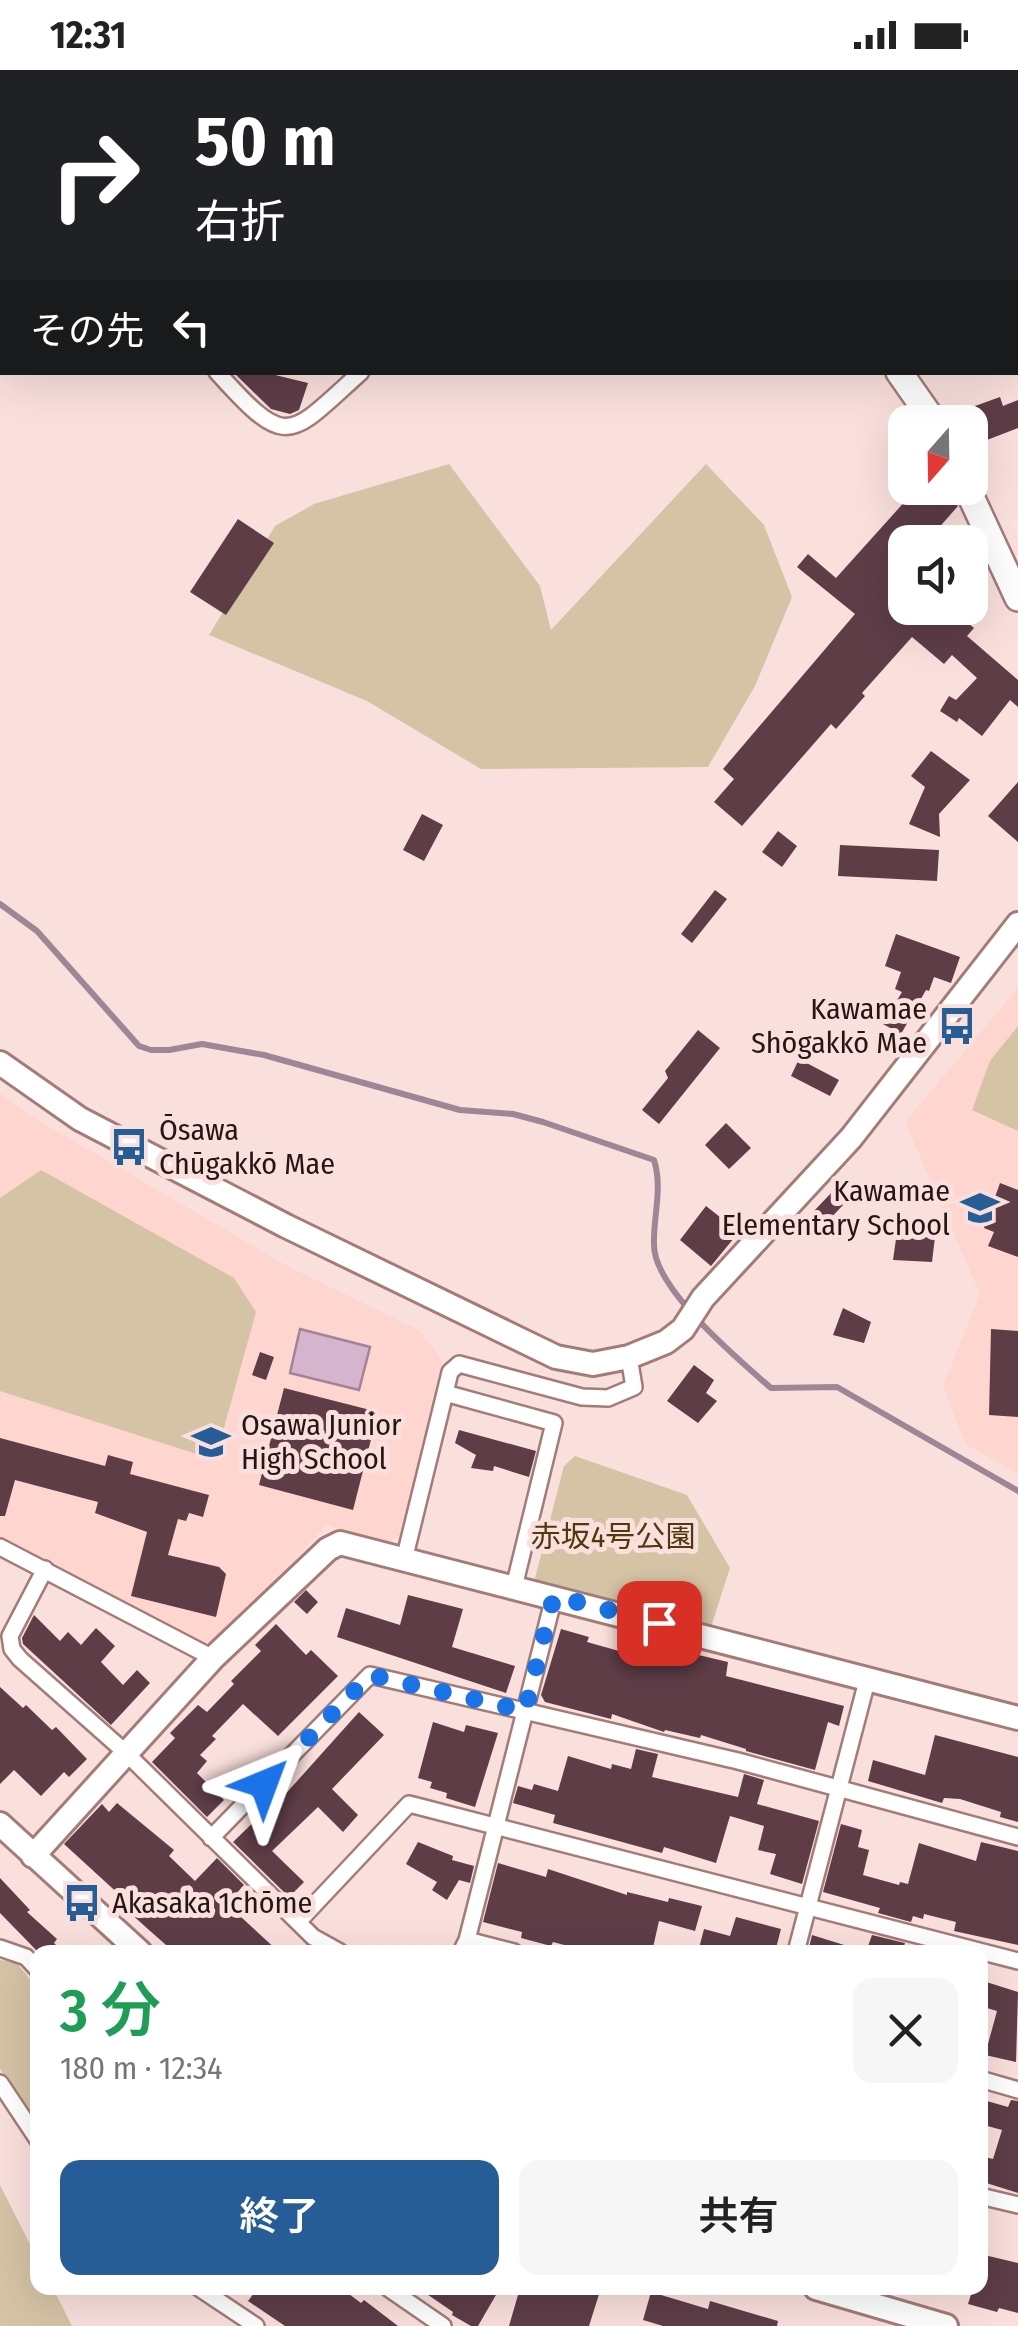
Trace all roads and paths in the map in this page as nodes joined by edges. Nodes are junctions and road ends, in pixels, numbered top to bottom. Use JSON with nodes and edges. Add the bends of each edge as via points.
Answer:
{"nodes":[{"id":1,"x":220,"y":375,"type":"edge"},
{"id":2,"x":358,"y":375,"type":"edge"},
{"id":3,"x":901,"y":375,"type":"edge"},
{"id":4,"x":922,"y":405,"type":"edge"},
{"id":5,"x":976,"y":505,"type":"edge"},
{"id":6,"x":1018,"y":598,"type":"edge"},
{"id":7,"x":1018,"y":924,"type":"edge"},
{"id":8,"x":0,"y":1063,"type":"edge"},
{"id":9,"x":629,"y":1357,"type":"junction"},
{"id":10,"x":445,"y":1393,"type":"junction"},
{"id":11,"x":0,"y":1547,"type":"edge"},
{"id":12,"x":404,"y":1560,"type":"junction"},
{"id":13,"x":45,"y":1569,"type":"junction"},
{"id":14,"x":514,"y":1586,"type":"junction"},
{"id":15,"x":554,"y":1596,"type":"junction"},
{"id":16,"x":213,"y":1658,"type":"junction"},
{"id":17,"x":868,"y":1677,"type":"junction"},
{"id":18,"x":525,"y":1711,"type":"junction"},
{"id":19,"x":1018,"y":1718,"type":"edge"},
{"id":20,"x":125,"y":1752,"type":"junction"},
{"id":21,"x":838,"y":1787,"type":"junction"},
{"id":22,"x":0,"y":1824,"type":"edge"},
{"id":23,"x":495,"y":1825,"type":"junction"},
{"id":24,"x":212,"y":1838,"type":"junction"},
{"id":25,"x":1018,"y":1838,"type":"edge"},
{"id":26,"x":33,"y":1856,"type":"junction"},
{"id":27,"x":807,"y":1906,"type":"junction"},
{"id":28,"x":298,"y":1922,"type":"junction"},
{"id":29,"x":132,"y":1945,"type":"edge"},
{"id":30,"x":327,"y":1945,"type":"edge"},
{"id":31,"x":464,"y":1945,"type":"edge"},
{"id":32,"x":798,"y":1945,"type":"edge"},
{"id":33,"x":954,"y":1945,"type":"edge"},
{"id":34,"x":0,"y":1948,"type":"edge"},
{"id":35,"x":988,"y":1954,"type":"edge"},
{"id":36,"x":30,"y":1961,"type":"edge"},
{"id":37,"x":1018,"y":1962,"type":"edge"},
{"id":38,"x":988,"y":2081,"type":"edge"},
{"id":39,"x":0,"y":2084,"type":"edge"},
{"id":40,"x":1018,"y":2090,"type":"edge"},
{"id":41,"x":30,"y":2128,"type":"edge"},
{"id":42,"x":988,"y":2198,"type":"edge"},
{"id":43,"x":1018,"y":2206,"type":"edge"},
{"id":44,"x":210,"y":2295,"type":"edge"},
{"id":45,"x":398,"y":2295,"type":"edge"},
{"id":46,"x":840,"y":2295,"type":"edge"},
{"id":47,"x":256,"y":2326,"type":"edge"},
{"id":48,"x":443,"y":2326,"type":"edge"},
{"id":49,"x":946,"y":2326,"type":"edge"}],
"edges":[{"from":1,"to":2,"type":"street","via":[[270,425],[290,430]]},
{"from":3,"to":4,"type":"main road"},
{"from":5,"to":6,"type":"main road"},
{"from":7,"to":9,"type":"street","via":[[839,1152],[704,1298],[683,1330]]},
{"from":8,"to":9,"type":"street","via":[[80,1119],[556,1357],[593,1364]]},
{"from":9,"to":10,"type":"street","via":[[634,1387],[608,1398],[458,1364]]},
{"from":10,"to":12,"type":"street"},
{"from":10,"to":14,"type":"street","via":[[554,1422]]},
{"from":11,"to":13,"type":"street"},
{"from":12,"to":14,"type":"street"},
{"from":12,"to":16,"type":"street","via":[[340,1543],[328,1549]]},
{"from":13,"to":16,"type":"street"},
{"from":13,"to":20,"type":"street","via":[[10,1636],[12,1648]]},
{"from":14,"to":15,"type":"street"},
{"from":15,"to":17,"type":"street"},
{"from":15,"to":18,"type":"street"},
{"from":16,"to":20,"type":"street"},
{"from":17,"to":19,"type":"street"},
{"from":17,"to":21,"type":"street"},
{"from":18,"to":21,"type":"street"},
{"from":18,"to":23,"type":"street"},
{"from":18,"to":24,"type":"street","via":[[370,1675]]},
{"from":20,"to":24,"type":"street"},
{"from":20,"to":26,"type":"street"},
{"from":21,"to":25,"type":"street"},
{"from":21,"to":27,"type":"street"},
{"from":22,"to":26,"type":"street"},
{"from":23,"to":27,"type":"street"},
{"from":23,"to":28,"type":"street","via":[[409,1804]]},
{"from":23,"to":31,"type":"street"},
{"from":24,"to":28,"type":"street"},
{"from":26,"to":29,"type":"street"},
{"from":27,"to":32,"type":"street"},
{"from":27,"to":33,"type":"street"},
{"from":28,"to":30,"type":"street"},
{"from":34,"to":36,"type":"street"},
{"from":35,"to":37,"type":"street"},
{"from":38,"to":40,"type":"street"},
{"from":39,"to":41,"type":"street"},
{"from":42,"to":43,"type":"street"},
{"from":44,"to":47,"type":"street"},
{"from":45,"to":48,"type":"street"},
{"from":46,"to":49,"type":"street"}]}
